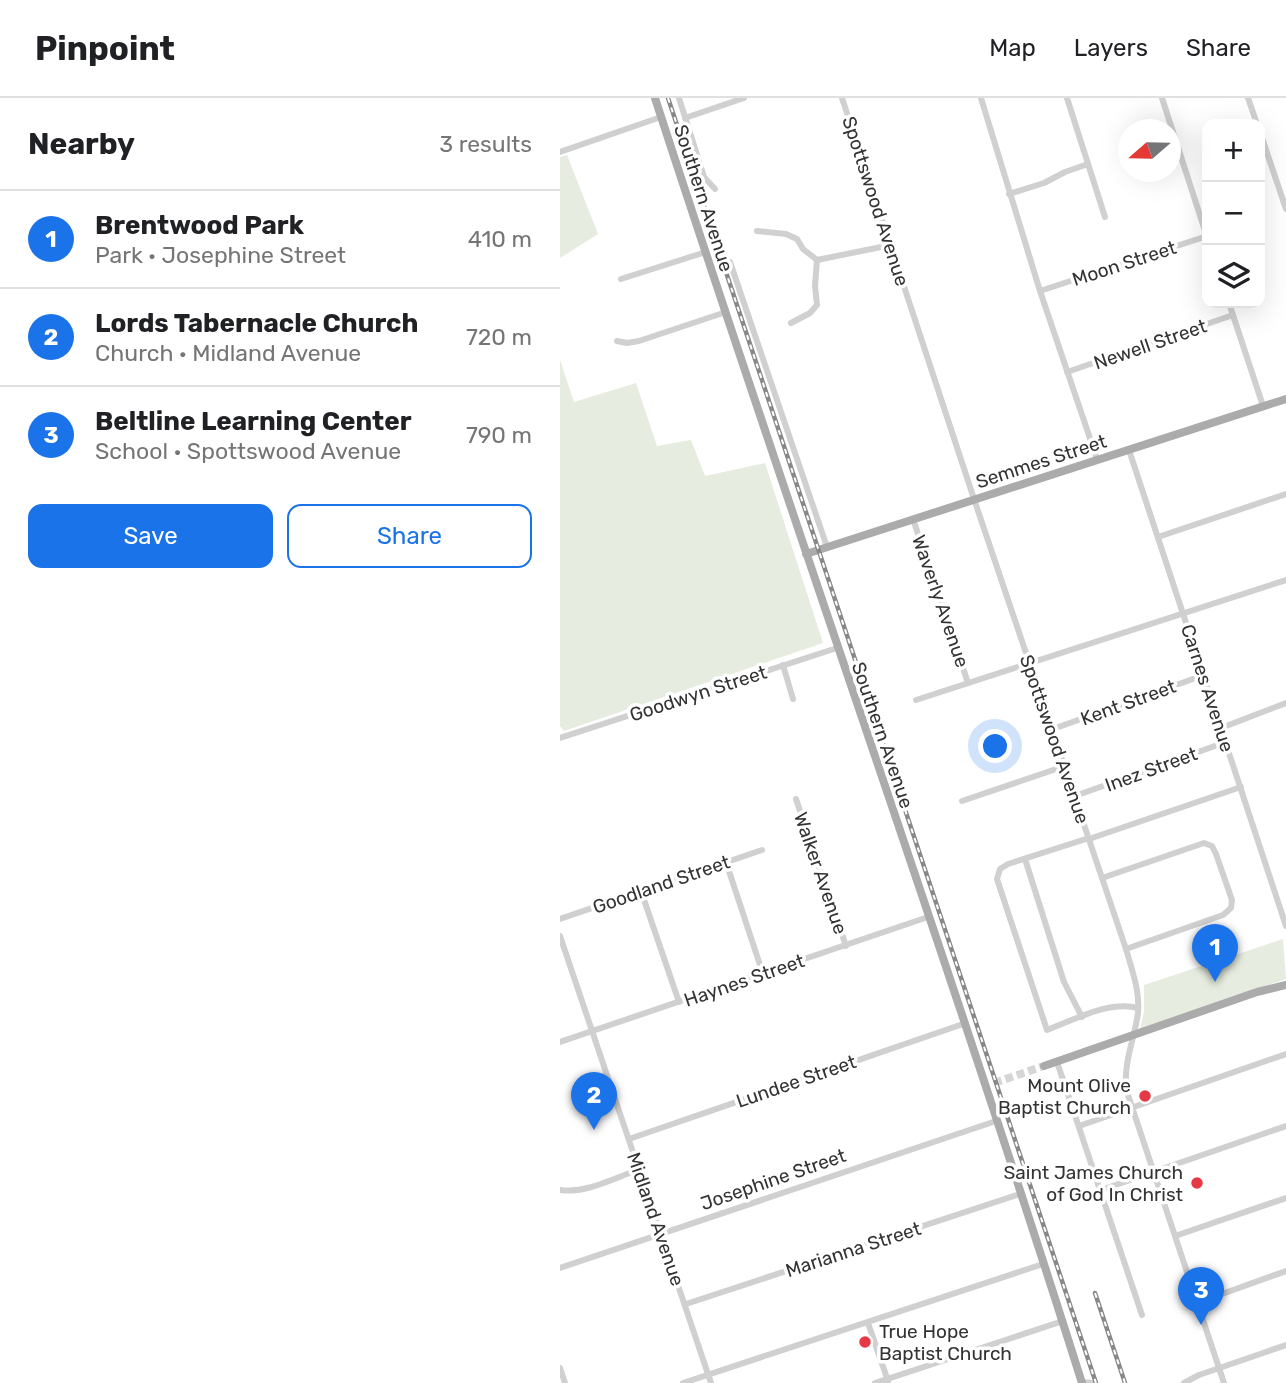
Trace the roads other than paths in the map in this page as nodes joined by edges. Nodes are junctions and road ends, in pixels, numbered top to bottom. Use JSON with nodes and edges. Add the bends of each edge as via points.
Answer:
{"nodes":[{"id":1,"x":655,"y":98,"type":"edge"},
{"id":2,"x":678,"y":98,"type":"edge"},
{"id":3,"x":744,"y":98,"type":"edge"},
{"id":4,"x":842,"y":98,"type":"edge"},
{"id":5,"x":981,"y":98,"type":"edge"},
{"id":6,"x":1067,"y":98,"type":"edge"},
{"id":7,"x":1162,"y":98,"type":"edge"},
{"id":8,"x":1248,"y":98,"type":"edge"},
{"id":9,"x":661,"y":117,"type":"junction"},
{"id":10,"x":685,"y":118,"type":"junction"},
{"id":11,"x":1255,"y":119,"type":"edge"},
{"id":12,"x":1265,"y":147,"type":"edge"},
{"id":13,"x":560,"y":152,"type":"edge"},
{"id":14,"x":1088,"y":164,"type":"junction"},
{"id":15,"x":715,"y":189,"type":"dead end"},
{"id":16,"x":1009,"y":194,"type":"junction"},
{"id":17,"x":1286,"y":209,"type":"edge"},
{"id":18,"x":1105,"y":217,"type":"dead end"},
{"id":19,"x":1202,"y":221,"type":"edge"},
{"id":20,"x":757,"y":231,"type":"dead end"},
{"id":21,"x":1202,"y":238,"type":"edge"},
{"id":22,"x":891,"y":245,"type":"junction"},
{"id":23,"x":706,"y":252,"type":"junction"},
{"id":24,"x":817,"y":260,"type":"junction"},
{"id":25,"x":730,"y":262,"type":"dead end"},
{"id":26,"x":621,"y":279,"type":"dead end"},
{"id":27,"x":1040,"y":291,"type":"junction"},
{"id":28,"x":1231,"y":308,"type":"edge"},
{"id":29,"x":726,"y":312,"type":"junction"},
{"id":30,"x":1233,"y":315,"type":"junction"},
{"id":31,"x":791,"y":323,"type":"dead end"},
{"id":32,"x":617,"y":341,"type":"dead end"},
{"id":33,"x":1067,"y":372,"type":"junction"},
{"id":34,"x":1286,"y":399,"type":"edge"},
{"id":35,"x":1263,"y":406,"type":"junction"},
{"id":36,"x":1129,"y":450,"type":"junction"},
{"id":37,"x":1097,"y":459,"type":"junction"},
{"id":38,"x":1286,"y":494,"type":"edge"},
{"id":39,"x":974,"y":499,"type":"junction"},
{"id":40,"x":913,"y":519,"type":"junction"},
{"id":41,"x":1158,"y":537,"type":"junction"},
{"id":42,"x":827,"y":547,"type":"junction"},
{"id":43,"x":806,"y":554,"type":"junction"},
{"id":44,"x":1286,"y":580,"type":"edge"},
{"id":45,"x":1183,"y":614,"type":"junction"},
{"id":46,"x":837,"y":648,"type":"junction"},
{"id":47,"x":1030,"y":662,"type":"junction"},
{"id":48,"x":782,"y":665,"type":"junction"},
{"id":49,"x":1204,"y":675,"type":"junction"},
{"id":50,"x":968,"y":683,"type":"junction"},
{"id":51,"x":793,"y":699,"type":"dead end"},
{"id":52,"x":916,"y":700,"type":"dead end"},
{"id":53,"x":1286,"y":704,"type":"edge"},
{"id":54,"x":1221,"y":728,"type":"junction"},
{"id":55,"x":1053,"y":729,"type":"junction"},
{"id":56,"x":560,"y":738,"type":"edge"},
{"id":57,"x":1226,"y":743,"type":"junction"},
{"id":58,"x":1065,"y":766,"type":"junction"},
{"id":59,"x":1241,"y":787,"type":"junction"},
{"id":60,"x":1075,"y":796,"type":"junction"},
{"id":61,"x":796,"y":799,"type":"dead end"},
{"id":62,"x":962,"y":800,"type":"dead end"},
{"id":63,"x":1089,"y":839,"type":"junction"},
{"id":64,"x":762,"y":850,"type":"dead end"},
{"id":65,"x":1025,"y":859,"type":"junction"},
{"id":66,"x":726,"y":862,"type":"junction"},
{"id":67,"x":1102,"y":877,"type":"junction"},
{"id":68,"x":641,"y":891,"type":"junction"},
{"id":69,"x":1286,"y":895,"type":"edge"},
{"id":70,"x":1277,"y":899,"type":"junction"},
{"id":71,"x":928,"y":917,"type":"junction"},
{"id":72,"x":560,"y":919,"type":"edge"},
{"id":73,"x":1286,"y":926,"type":"edge"},
{"id":74,"x":560,"y":936,"type":"edge"},
{"id":75,"x":846,"y":946,"type":"junction"},
{"id":76,"x":1126,"y":949,"type":"junction"},
{"id":77,"x":763,"y":974,"type":"junction"},
{"id":78,"x":1286,"y":985,"type":"edge"},
{"id":79,"x":679,"y":1002,"type":"junction"},
{"id":80,"x":1138,"y":1008,"type":"junction"},
{"id":81,"x":1082,"y":1017,"type":"junction"},
{"id":82,"x":963,"y":1024,"type":"junction"},
{"id":83,"x":592,"y":1031,"type":"junction"},
{"id":84,"x":1132,"y":1036,"type":"junction"},
{"id":85,"x":560,"y":1042,"type":"edge"},
{"id":86,"x":1286,"y":1054,"type":"edge"},
{"id":87,"x":1057,"y":1062,"type":"junction"},
{"id":88,"x":1044,"y":1066,"type":"tunnel mouth"},
{"id":89,"x":1131,"y":1106,"type":"junction"},
{"id":90,"x":996,"y":1121,"type":"junction"},
{"id":91,"x":1079,"y":1126,"type":"junction"},
{"id":92,"x":1286,"y":1126,"type":"edge"},
{"id":93,"x":629,"y":1139,"type":"junction"},
{"id":94,"x":638,"y":1170,"type":"junction"},
{"id":95,"x":1154,"y":1171,"type":"junction"},
{"id":96,"x":560,"y":1190,"type":"edge"},
{"id":97,"x":1101,"y":1190,"type":"junction"},
{"id":98,"x":1020,"y":1194,"type":"junction"},
{"id":99,"x":1286,"y":1198,"type":"edge"},
{"id":100,"x":660,"y":1234,"type":"junction"},
{"id":101,"x":1175,"y":1236,"type":"junction"},
{"id":102,"x":1043,"y":1264,"type":"junction"},
{"id":103,"x":560,"y":1268,"type":"edge"},
{"id":104,"x":1286,"y":1271,"type":"edge"},
{"id":105,"x":1197,"y":1303,"type":"junction"},
{"id":106,"x":686,"y":1304,"type":"junction"},
{"id":107,"x":1142,"y":1315,"type":"dead end"},
{"id":108,"x":1063,"y":1321,"type":"junction"},
{"id":109,"x":868,"y":1323,"type":"junction"},
{"id":110,"x":1286,"y":1345,"type":"edge"},
{"id":111,"x":560,"y":1368,"type":"edge"},
{"id":112,"x":1219,"y":1368,"type":"junction"},
{"id":113,"x":708,"y":1374,"type":"junction"},
{"id":114,"x":888,"y":1381,"type":"edge"},
{"id":115,"x":565,"y":1383,"type":"edge"},
{"id":116,"x":683,"y":1383,"type":"edge"},
{"id":117,"x":711,"y":1383,"type":"edge"},
{"id":118,"x":875,"y":1383,"type":"edge"},
{"id":119,"x":1081,"y":1383,"type":"edge"},
{"id":120,"x":1094,"y":1383,"type":"edge"},
{"id":121,"x":1184,"y":1383,"type":"edge"},
{"id":122,"x":1224,"y":1383,"type":"edge"}],
"edges":[{"from":1,"to":9,"type":"main road","name":"Southern Avenue"},
{"from":2,"to":10,"type":"street","name":"Southern Avenue"},
{"from":3,"to":10,"type":"street"},
{"from":4,"to":22,"type":"street","name":"Spottswood Avenue"},
{"from":5,"to":16,"type":"street"},
{"from":6,"to":14,"type":"street"},
{"from":7,"to":19,"type":"street"},
{"from":8,"to":11,"type":"street"},
{"from":9,"to":13,"type":"street"},
{"from":9,"to":23,"type":"main road","name":"Southern Avenue"},
{"from":10,"to":15,"type":"street","name":"Southern Avenue","via":[[704,177]]},
{"from":12,"to":17,"type":"street"},
{"from":14,"to":16,"type":"street"},
{"from":14,"to":18,"type":"street"},
{"from":16,"to":27,"type":"street"},
{"from":20,"to":24,"type":"street","via":[[797,239]]},
{"from":21,"to":27,"type":"street","name":"Moon Street"},
{"from":22,"to":24,"type":"street"},
{"from":22,"to":39,"type":"street","name":"Spottswood Avenue"},
{"from":23,"to":26,"type":"street"},
{"from":23,"to":29,"type":"main road","name":"Southern Avenue"},
{"from":24,"to":31,"type":"street","via":[[817,305]]},
{"from":25,"to":42,"type":"street","name":"Southern Avenue"},
{"from":27,"to":33,"type":"street"},
{"from":28,"to":30,"type":"street"},
{"from":29,"to":32,"type":"street","via":[[639,341]]},
{"from":29,"to":43,"type":"main road","name":"Southern Avenue"},
{"from":30,"to":33,"type":"street","name":"Newell Street"},
{"from":30,"to":35,"type":"street"},
{"from":33,"to":37,"type":"street"},
{"from":34,"to":35,"type":"main road","name":"Semmes Street"},
{"from":35,"to":36,"type":"main road","name":"Semmes Street"},
{"from":36,"to":37,"type":"main road","name":"Semmes Street"},
{"from":36,"to":41,"type":"street","name":"Carnes Avenue"},
{"from":37,"to":39,"type":"main road","name":"Semmes Street"},
{"from":38,"to":41,"type":"street"},
{"from":39,"to":40,"type":"main road","name":"Semmes Street"},
{"from":39,"to":47,"type":"street","name":"Spottswood Avenue"},
{"from":40,"to":42,"type":"main road","name":"Semmes Street"},
{"from":40,"to":50,"type":"street","name":"Waverly Avenue"},
{"from":41,"to":45,"type":"street","name":"Carnes Avenue"},
{"from":42,"to":43,"type":"main road","name":"Semmes Street"},
{"from":43,"to":46,"type":"main road","name":"Southern Avenue"},
{"from":44,"to":45,"type":"street"},
{"from":45,"to":47,"type":"street"},
{"from":45,"to":49,"type":"street","name":"Carnes Avenue"},
{"from":46,"to":48,"type":"street","name":"Goodwyn Street"},
{"from":46,"to":71,"type":"main road","name":"Southern Avenue"},
{"from":47,"to":50,"type":"street"},
{"from":47,"to":55,"type":"street","name":"Spottswood Avenue"},
{"from":48,"to":51,"type":"street"},
{"from":48,"to":56,"type":"street","name":"Goodwyn Street"},
{"from":49,"to":54,"type":"street","name":"Carnes Avenue"},
{"from":49,"to":55,"type":"street","name":"Kent Street"},
{"from":50,"to":52,"type":"street"},
{"from":53,"to":54,"type":"street"},
{"from":54,"to":57,"type":"street","name":"Carnes Avenue"},
{"from":55,"to":58,"type":"street","name":"Spottswood Avenue"},
{"from":57,"to":59,"type":"street","name":"Carnes Avenue"},
{"from":57,"to":60,"type":"street","name":"Inez Street"},
{"from":58,"to":60,"type":"street","name":"Spottswood Avenue"},
{"from":58,"to":62,"type":"street"},
{"from":59,"to":63,"type":"street"},
{"from":59,"to":70,"type":"street","name":"Carnes Avenue"},
{"from":60,"to":63,"type":"street","name":"Spottswood Avenue"},
{"from":61,"to":75,"type":"street","name":"Walker Avenue"},
{"from":63,"to":65,"type":"street"},
{"from":63,"to":67,"type":"street","name":"Spottswood Avenue"},
{"from":64,"to":66,"type":"street","name":"Goodland Street"},
{"from":65,"to":81,"type":"street","via":[[1064,982]]},
{"from":65,"to":81,"type":"street","via":[[1000,869],[997,879],[1047,1030]]},
{"from":66,"to":68,"type":"street","name":"Goodland Street"},
{"from":66,"to":77,"type":"street"},
{"from":67,"to":76,"type":"street","name":"Spottswood Avenue"},
{"from":67,"to":76,"type":"street","via":[[1207,844],[1216,854],[1232,900],[1223,915]]},
{"from":68,"to":72,"type":"street","name":"Goodland Street"},
{"from":68,"to":79,"type":"street"},
{"from":69,"to":70,"type":"street"},
{"from":70,"to":73,"type":"street","name":"Carnes Avenue"},
{"from":71,"to":75,"type":"street","name":"Haynes Street"},
{"from":71,"to":82,"type":"main road","name":"Southern Avenue"},
{"from":74,"to":83,"type":"street","name":"Midland Avenue"},
{"from":75,"to":77,"type":"street","name":"Haynes Street"},
{"from":76,"to":80,"type":"street","name":"Spottswood Avenue"},
{"from":77,"to":79,"type":"street","name":"Haynes Street"},
{"from":78,"to":84,"type":"main road"},
{"from":79,"to":83,"type":"street","name":"Haynes Street"},
{"from":80,"to":81,"type":"street","via":[[1115,1006]]},
{"from":80,"to":84,"type":"street","name":"Spottswood Avenue"},
{"from":82,"to":90,"type":"main road","name":"Southern Avenue","via":[[990,1084]]},
{"from":82,"to":93,"type":"street","name":"Lundee Street"},
{"from":83,"to":85,"type":"street","name":"Haynes Street"},
{"from":83,"to":93,"type":"street","name":"Midland Avenue"},
{"from":84,"to":87,"type":"main road"},
{"from":84,"to":89,"type":"street","name":"Spottswood Avenue","via":[[1125,1075]]},
{"from":86,"to":89,"type":"street"},
{"from":87,"to":88,"type":"main road"},
{"from":87,"to":91,"type":"street"},
{"from":89,"to":91,"type":"street"},
{"from":89,"to":95,"type":"street","name":"Spottswood Avenue"},
{"from":90,"to":98,"type":"main road","name":"Southern Avenue"},
{"from":90,"to":100,"type":"street","name":"Josephine Street"},
{"from":91,"to":97,"type":"street"},
{"from":92,"to":95,"type":"street"},
{"from":93,"to":94,"type":"street","name":"Midland Avenue"},
{"from":94,"to":96,"type":"street","via":[[584,1188]]},
{"from":94,"to":100,"type":"street","name":"Midland Avenue"},
{"from":95,"to":97,"type":"street"},
{"from":95,"to":101,"type":"street","name":"Spottswood Avenue"},
{"from":97,"to":107,"type":"street"},
{"from":98,"to":102,"type":"main road","name":"Southern Avenue"},
{"from":98,"to":106,"type":"street","name":"Marianna Street"},
{"from":99,"to":101,"type":"street"},
{"from":100,"to":103,"type":"street","name":"Josephine Street"},
{"from":100,"to":106,"type":"street","name":"Midland Avenue"},
{"from":101,"to":105,"type":"street","name":"Spottswood Avenue"},
{"from":102,"to":108,"type":"main road","name":"Southern Avenue"},
{"from":102,"to":109,"type":"street"},
{"from":104,"to":105,"type":"street"},
{"from":105,"to":112,"type":"street","name":"Spottswood Avenue"},
{"from":106,"to":113,"type":"street","name":"Midland Avenue"},
{"from":108,"to":114,"type":"street"},
{"from":108,"to":119,"type":"main road","name":"Southern Avenue"},
{"from":109,"to":113,"type":"street"},
{"from":109,"to":114,"type":"street"},
{"from":110,"to":112,"type":"street"},
{"from":111,"to":115,"type":"street"},
{"from":112,"to":121,"type":"street"},
{"from":112,"to":122,"type":"street","name":"Spottswood Avenue"},
{"from":113,"to":116,"type":"street"},
{"from":113,"to":117,"type":"street","name":"Midland Avenue"},
{"from":114,"to":118,"type":"street"},
{"from":119,"to":120,"type":"street"}]}
